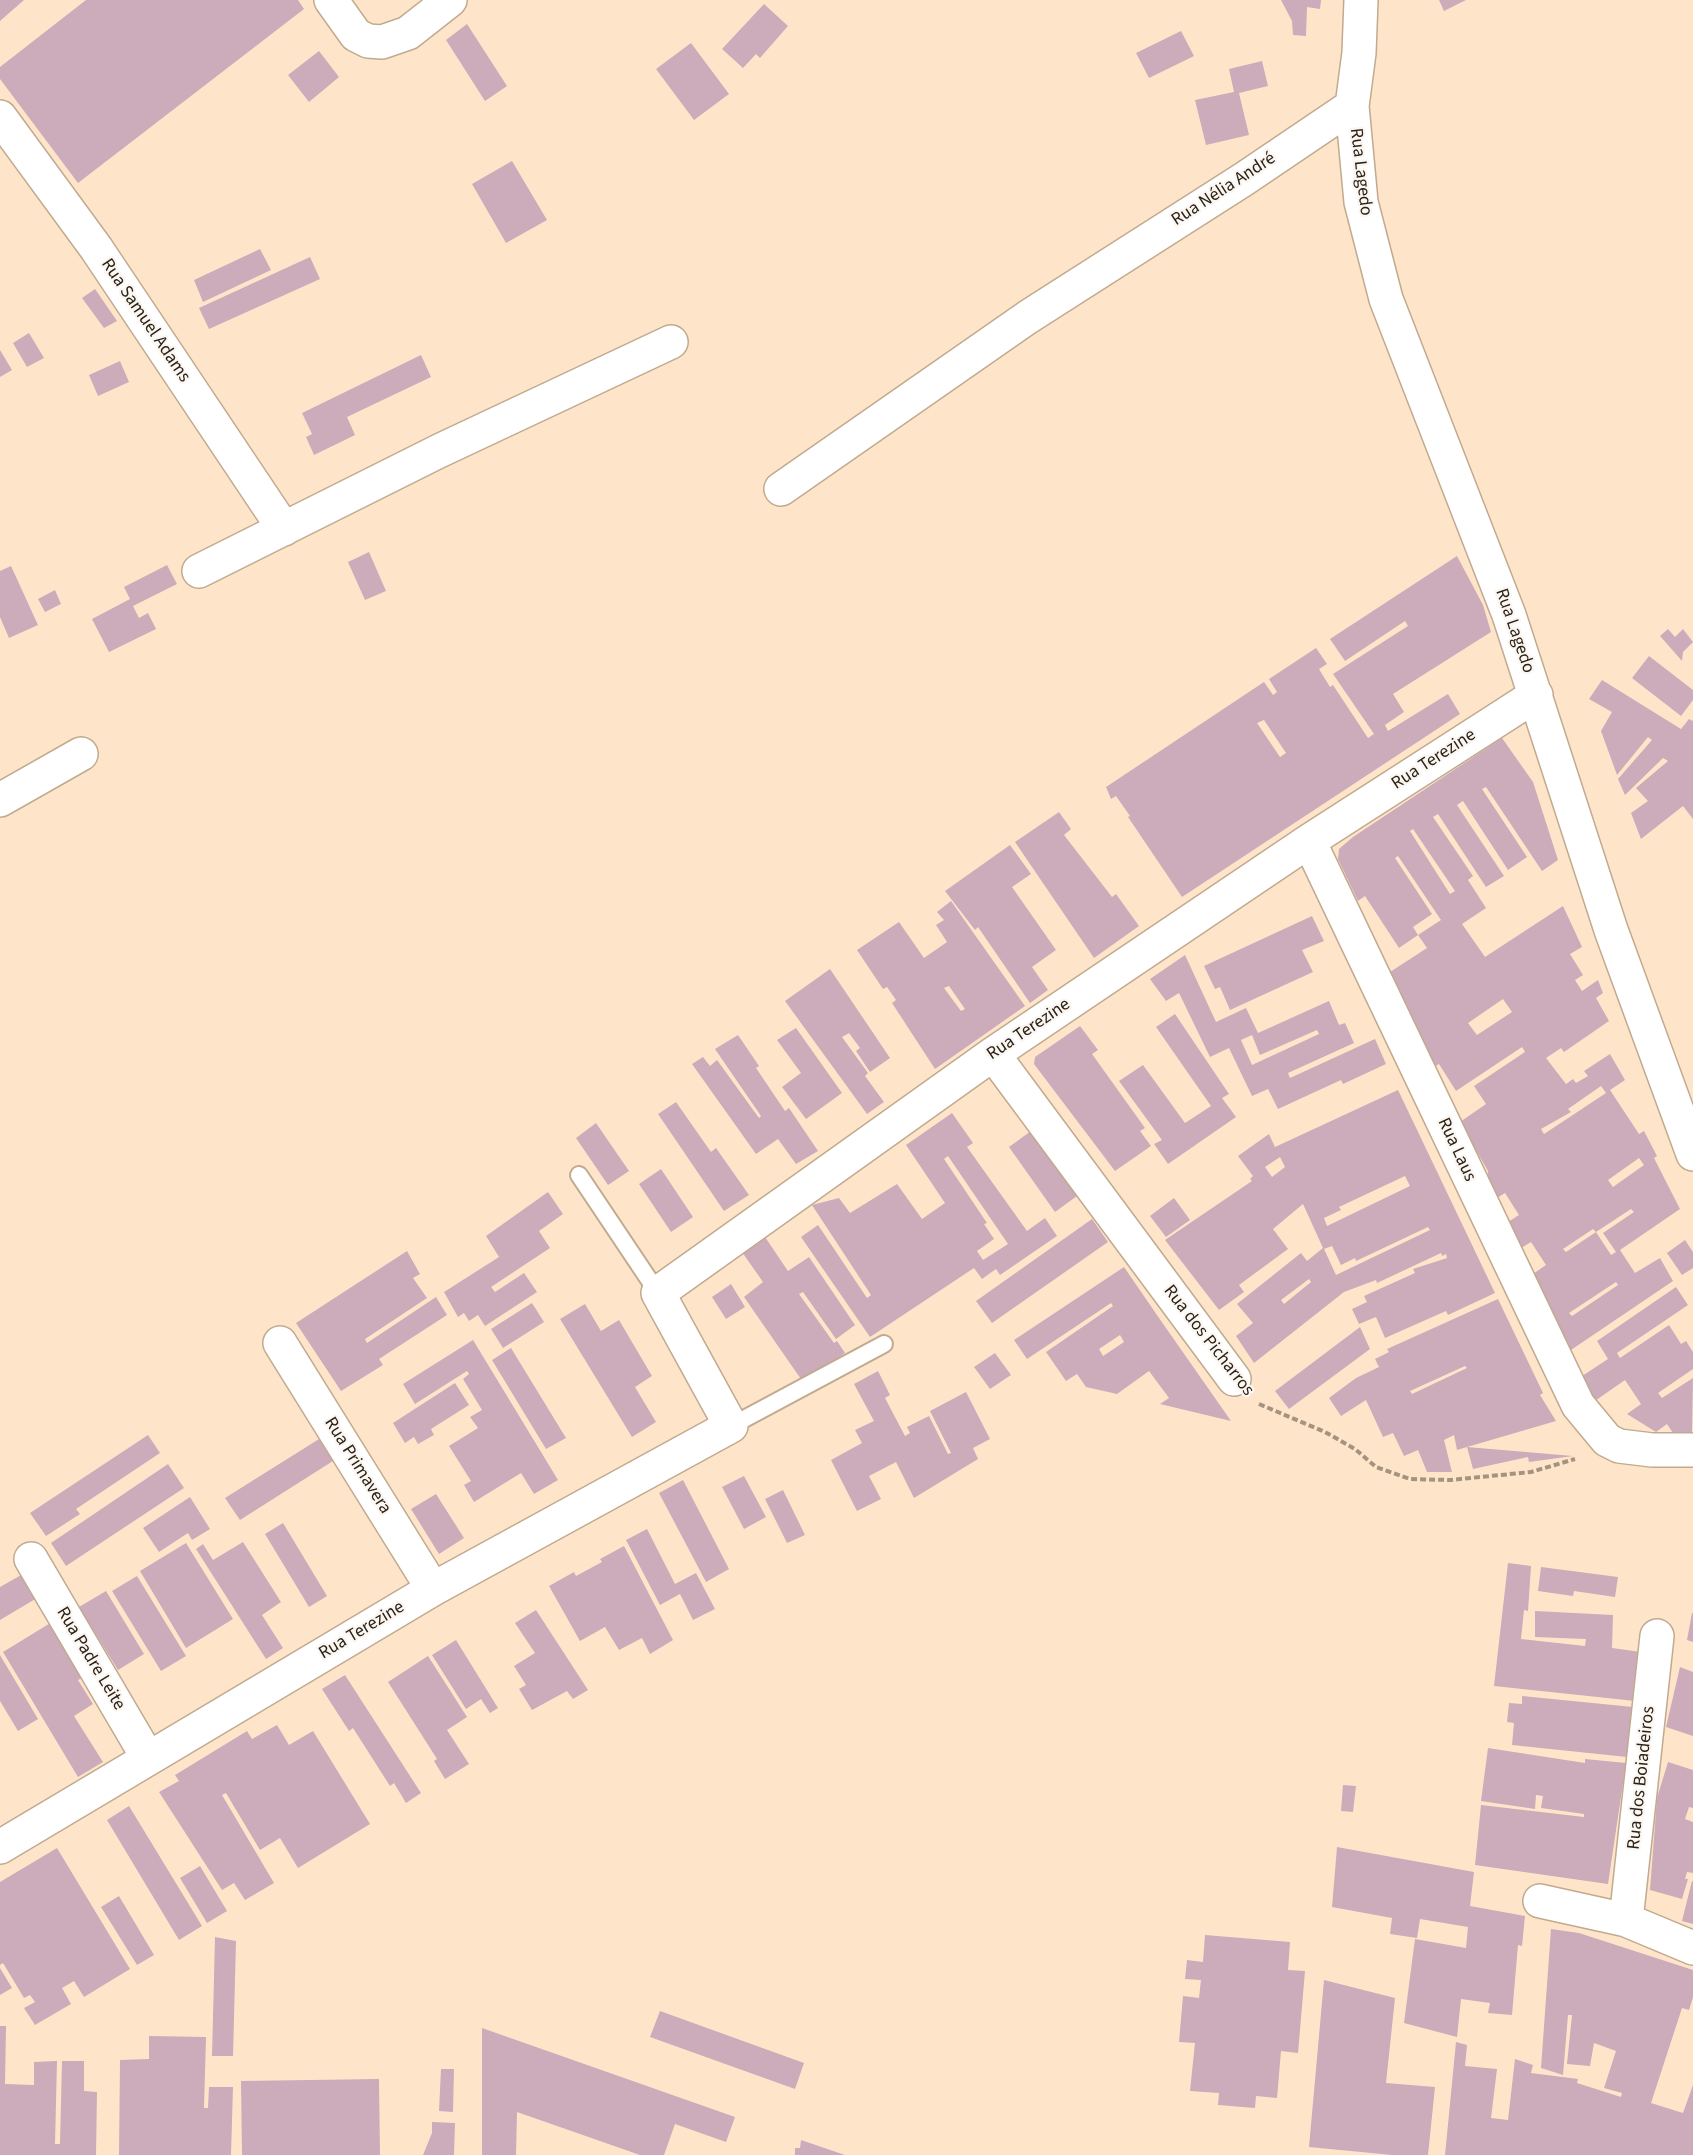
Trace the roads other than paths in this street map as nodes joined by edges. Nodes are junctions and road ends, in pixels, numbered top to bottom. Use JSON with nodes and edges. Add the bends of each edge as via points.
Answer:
{"nodes":[{"id":1,"x":331,"y":0,"type":"edge"},
{"id":2,"x":450,"y":0,"type":"edge"},
{"id":3,"x":1361,"y":0,"type":"edge"},
{"id":4,"x":1352,"y":106,"type":"junction"},
{"id":5,"x":0,"y":117,"type":"edge"},
{"id":6,"x":671,"y":342,"type":"dead end"},
{"id":7,"x":781,"y":489,"type":"dead end"},
{"id":8,"x":284,"y":529,"type":"junction"},
{"id":9,"x":199,"y":571,"type":"dead end"},
{"id":10,"x":1536,"y":695,"type":"junction"},
{"id":11,"x":81,"y":754,"type":"dead end"},
{"id":12,"x":0,"y":800,"type":"edge"},
{"id":13,"x":1309,"y":841,"type":"junction"},
{"id":14,"x":993,"y":1054,"type":"junction"},
{"id":15,"x":1686,"y":1114,"type":"edge"},
{"id":16,"x":1693,"y":1154,"type":"edge"},
{"id":17,"x":579,"y":1175,"type":"dead end"},
{"id":18,"x":658,"y":1293,"type":"junction"},
{"id":19,"x":280,"y":1343,"type":"dead end"},
{"id":20,"x":884,"y":1344,"type":"dead end"},
{"id":21,"x":1234,"y":1379,"type":"road end"},
{"id":22,"x":731,"y":1426,"type":"junction"},
{"id":23,"x":1693,"y":1450,"type":"edge"},
{"id":24,"x":31,"y":1559,"type":"dead end"},
{"id":25,"x":433,"y":1589,"type":"junction"},
{"id":26,"x":1658,"y":1636,"type":"dead end"},
{"id":27,"x":148,"y":1758,"type":"junction"},
{"id":28,"x":0,"y":1847,"type":"edge"},
{"id":29,"x":1540,"y":1901,"type":"dead end"},
{"id":30,"x":1626,"y":1920,"type":"junction"},
{"id":31,"x":1693,"y":1948,"type":"edge"}],
"edges":[{"from":1,"to":2,"type":"street","via":[[356,34],[368,41],[382,42],[408,33]]},
{"from":3,"to":4,"type":"street","name":"Rua Lagedo"},
{"from":4,"to":7,"type":"street","name":"Rua Nélia André","via":[[1095,272]]},
{"from":4,"to":10,"type":"street","name":"Rua Lagedo","via":[[1361,202],[1386,299],[1481,537]]},
{"from":5,"to":8,"type":"street","name":"Rua Samuel Adams","via":[[96,248]]},
{"from":6,"to":8,"type":"street"},
{"from":8,"to":9,"type":"street"},
{"from":10,"to":13,"type":"street","name":"Rua Terezine"},
{"from":10,"to":15,"type":"street","name":"Rua Lagedo","via":[[1611,930]]},
{"from":11,"to":12,"type":"street"},
{"from":13,"to":14,"type":"street","name":"Rua Terezine"},
{"from":13,"to":23,"type":"street","name":"Rua Laus","via":[[1578,1405],[1606,1440],[1619,1446]]},
{"from":14,"to":18,"type":"street","name":"Rua Terezine"},
{"from":14,"to":21,"type":"street","name":"Rua dos Picharros"},
{"from":15,"to":16,"type":"street","name":"Rua Lagedo"},
{"from":17,"to":18,"type":"lane"},
{"from":18,"to":22,"type":"street"},
{"from":19,"to":25,"type":"street","name":"Rua Primavera"},
{"from":20,"to":22,"type":"lane","name":"Rua Terezine"},
{"from":22,"to":25,"type":"street","name":"Rua Terezine"},
{"from":24,"to":27,"type":"street","name":"Rua Padre Leite"},
{"from":25,"to":27,"type":"street","name":"Rua Terezine"},
{"from":26,"to":30,"type":"street","name":"Rua dos Boiadeiros"},
{"from":27,"to":28,"type":"street","name":"Rua Terezine"},
{"from":29,"to":30,"type":"street"},
{"from":30,"to":31,"type":"street"}]}
